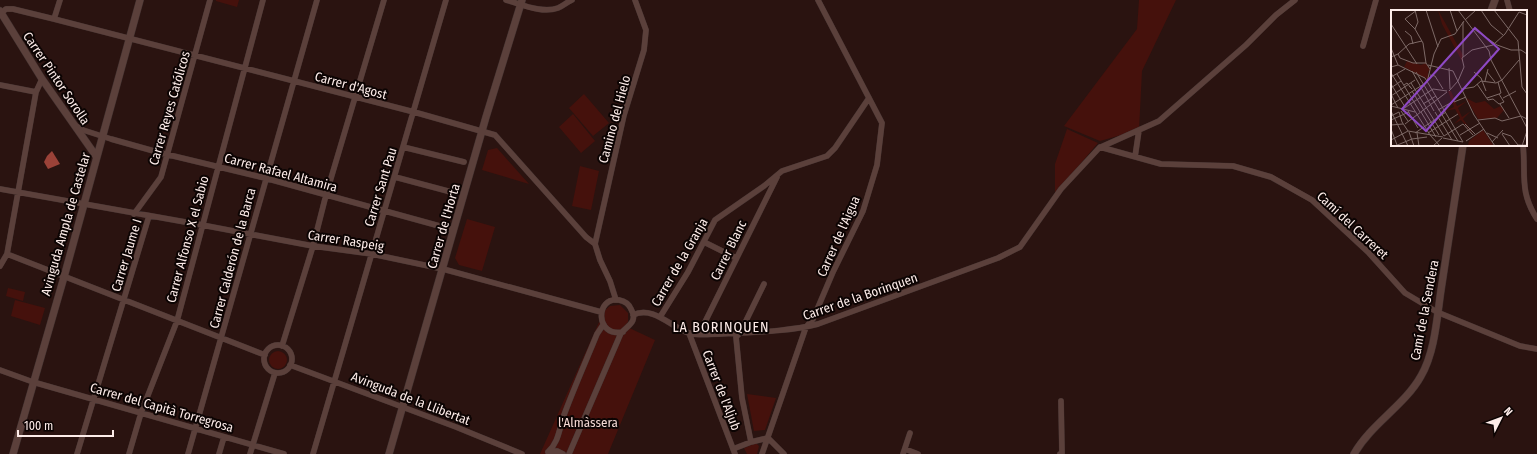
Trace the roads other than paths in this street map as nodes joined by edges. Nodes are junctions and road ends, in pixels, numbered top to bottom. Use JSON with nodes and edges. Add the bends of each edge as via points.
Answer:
{"nodes":[{"id":1,"x":60,"y":0,"type":"edge"},
{"id":2,"x":140,"y":0,"type":"edge"},
{"id":3,"x":210,"y":0,"type":"edge"},
{"id":4,"x":263,"y":0,"type":"edge"},
{"id":5,"x":317,"y":0,"type":"edge"},
{"id":6,"x":384,"y":0,"type":"edge"},
{"id":7,"x":446,"y":0,"type":"edge"},
{"id":8,"x":506,"y":0,"type":"edge"},
{"id":9,"x":572,"y":0,"type":"edge"},
{"id":10,"x":635,"y":0,"type":"edge"},
{"id":11,"x":818,"y":0,"type":"edge"},
{"id":12,"x":1295,"y":0,"type":"edge"},
{"id":13,"x":1376,"y":0,"type":"edge"},
{"id":14,"x":1495,"y":0,"type":"edge"},
{"id":15,"x":1507,"y":0,"type":"edge"},
{"id":16,"x":522,"y":2,"type":"edge"},
{"id":17,"x":1491,"y":10,"type":"edge"},
{"id":18,"x":1510,"y":10,"type":"edge"},
{"id":19,"x":0,"y":12,"type":"edge"},
{"id":20,"x":54,"y":19,"type":"junction"},
{"id":21,"x":129,"y":38,"type":"junction"},
{"id":22,"x":1362,"y":46,"type":"dead end"},
{"id":23,"x":195,"y":56,"type":"junction"},
{"id":24,"x":245,"y":68,"type":"junction"},
{"id":25,"x":42,"y":79,"type":"junction"},
{"id":26,"x":294,"y":81,"type":"junction"},
{"id":27,"x":0,"y":85,"type":"edge"},
{"id":28,"x":36,"y":92,"type":"junction"},
{"id":29,"x":355,"y":98,"type":"junction"},
{"id":30,"x":869,"y":98,"type":"junction"},
{"id":31,"x":414,"y":112,"type":"junction"},
{"id":32,"x":74,"y":125,"type":"junction"},
{"id":33,"x":1139,"y":130,"type":"junction"},
{"id":34,"x":483,"y":131,"type":"junction"},
{"id":35,"x":102,"y":135,"type":"junction"},
{"id":36,"x":1463,"y":146,"type":"edge"},
{"id":37,"x":1523,"y":146,"type":"edge"},
{"id":38,"x":404,"y":147,"type":"junction"},
{"id":39,"x":1100,"y":147,"type":"junction"},
{"id":40,"x":168,"y":154,"type":"junction"},
{"id":41,"x":96,"y":156,"type":"junction"},
{"id":42,"x":1135,"y":157,"type":"junction"},
{"id":43,"x":464,"y":162,"type":"dead end"},
{"id":44,"x":218,"y":167,"type":"junction"},
{"id":45,"x":777,"y":176,"type":"junction"},
{"id":46,"x":395,"y":177,"type":"junction"},
{"id":47,"x":265,"y":178,"type":"junction"},
{"id":48,"x":0,"y":189,"type":"edge"},
{"id":49,"x":19,"y":193,"type":"junction"},
{"id":50,"x":455,"y":193,"type":"dead end"},
{"id":51,"x":326,"y":195,"type":"junction"},
{"id":52,"x":83,"y":205,"type":"junction"},
{"id":53,"x":384,"y":210,"type":"junction"},
{"id":54,"x":134,"y":214,"type":"junction"},
{"id":55,"x":149,"y":216,"type":"junction"},
{"id":56,"x":1537,"y":219,"type":"edge"},
{"id":57,"x":202,"y":225,"type":"junction"},
{"id":58,"x":454,"y":230,"type":"junction"},
{"id":59,"x":250,"y":234,"type":"junction"},
{"id":60,"x":704,"y":242,"type":"junction"},
{"id":61,"x":595,"y":244,"type":"junction"},
{"id":62,"x":313,"y":246,"type":"junction"},
{"id":63,"x":7,"y":254,"type":"junction"},
{"id":64,"x":372,"y":254,"type":"junction"},
{"id":65,"x":736,"y":258,"type":"junction"},
{"id":66,"x":0,"y":266,"type":"edge"},
{"id":67,"x":443,"y":269,"type":"junction"},
{"id":68,"x":64,"y":277,"type":"junction"},
{"id":69,"x":764,"y":284,"type":"dead end"},
{"id":70,"x":616,"y":300,"type":"junction"},
{"id":71,"x":124,"y":301,"type":"junction"},
{"id":72,"x":601,"y":312,"type":"junction"},
{"id":73,"x":1437,"y":312,"type":"junction"},
{"id":74,"x":633,"y":315,"type":"junction"},
{"id":75,"x":660,"y":317,"type":"junction"},
{"id":76,"x":177,"y":321,"type":"junction"},
{"id":77,"x":603,"y":325,"type":"junction"},
{"id":78,"x":806,"y":327,"type":"junction"},
{"id":79,"x":623,"y":332,"type":"junction"},
{"id":80,"x":689,"y":333,"type":"junction"},
{"id":81,"x":740,"y":333,"type":"junction"},
{"id":82,"x":699,"y":334,"type":"junction"},
{"id":83,"x":221,"y":338,"type":"junction"},
{"id":84,"x":282,"y":346,"type":"junction"},
{"id":85,"x":1537,"y":349,"type":"edge"},
{"id":86,"x":265,"y":355,"type":"junction"},
{"id":87,"x":290,"y":365,"type":"junction"},
{"id":88,"x":0,"y":370,"type":"edge"},
{"id":89,"x":275,"y":373,"type":"junction"},
{"id":90,"x":334,"y":380,"type":"junction"},
{"id":91,"x":33,"y":382,"type":"junction"},
{"id":92,"x":94,"y":398,"type":"junction"},
{"id":93,"x":1061,"y":401,"type":"dead end"},
{"id":94,"x":403,"y":407,"type":"junction"},
{"id":95,"x":141,"y":413,"type":"junction"},
{"id":96,"x":195,"y":429,"type":"junction"},
{"id":97,"x":910,"y":433,"type":"dead end"},
{"id":98,"x":224,"y":437,"type":"junction"},
{"id":99,"x":768,"y":438,"type":"junction"},
{"id":100,"x":751,"y":442,"type":"junction"},
{"id":101,"x":253,"y":445,"type":"junction"},
{"id":102,"x":734,"y":451,"type":"edge"},
{"id":103,"x":904,"y":451,"type":"edge"},
{"id":104,"x":547,"y":453,"type":"edge"},
{"id":105,"x":13,"y":454,"type":"edge"},
{"id":106,"x":78,"y":454,"type":"edge"},
{"id":107,"x":129,"y":454,"type":"edge"},
{"id":108,"x":188,"y":454,"type":"edge"},
{"id":109,"x":219,"y":454,"type":"edge"},
{"id":110,"x":250,"y":454,"type":"edge"},
{"id":111,"x":284,"y":454,"type":"edge"},
{"id":112,"x":313,"y":454,"type":"edge"},
{"id":113,"x":389,"y":454,"type":"edge"},
{"id":114,"x":522,"y":454,"type":"edge"},
{"id":115,"x":563,"y":454,"type":"edge"},
{"id":116,"x":569,"y":454,"type":"edge"},
{"id":117,"x":762,"y":454,"type":"edge"},
{"id":118,"x":784,"y":454,"type":"edge"},
{"id":119,"x":918,"y":454,"type":"edge"},
{"id":120,"x":1060,"y":454,"type":"edge"},
{"id":121,"x":1354,"y":454,"type":"edge"}],
"edges":[{"from":1,"to":20,"type":"street"},
{"from":2,"to":21,"type":"street","name":"Avinguda Ampla de Castelar"},
{"from":3,"to":23,"type":"street","name":"Carrer Reyes Católicos"},
{"from":4,"to":24,"type":"street","name":"Carrer Alfonso X el Sabio"},
{"from":5,"to":26,"type":"street","name":"Carrer Calderón de la Barca"},
{"from":6,"to":29,"type":"street"},
{"from":7,"to":31,"type":"street","name":"Carrer Sant Pau"},
{"from":8,"to":16,"type":"street"},
{"from":9,"to":16,"type":"street","via":[[557,8],[543,9]]},
{"from":10,"to":61,"type":"street","name":"Camino del Hielo","via":[[646,30],[644,50],[624,115]]},
{"from":11,"to":30,"type":"street","name":"Carrer de l'Aigua"},
{"from":12,"to":33,"type":"street","via":[[1159,121]]},
{"from":13,"to":22,"type":"street"},
{"from":14,"to":17,"type":"street"},
{"from":15,"to":18,"type":"street"},
{"from":16,"to":34,"type":"street","name":"Carrer de l'Horta"},
{"from":19,"to":20,"type":"street","name":"Carrer d'Agost","via":[[13,9]]},
{"from":19,"to":25,"type":"street","name":"Carrer Pintor Sorolla"},
{"from":20,"to":21,"type":"street","name":"Carrer d'Agost"},
{"from":21,"to":23,"type":"street","name":"Carrer d'Agost"},
{"from":21,"to":35,"type":"street","name":"Avinguda Ampla de Castelar"},
{"from":23,"to":24,"type":"street","name":"Carrer d'Agost"},
{"from":23,"to":40,"type":"street","name":"Carrer Reyes Católicos"},
{"from":24,"to":26,"type":"street","name":"Carrer d'Agost"},
{"from":24,"to":44,"type":"street","name":"Carrer Alfonso X el Sabio"},
{"from":25,"to":28,"type":"street"},
{"from":25,"to":32,"type":"street","name":"Carrer Pintor Sorolla"},
{"from":26,"to":29,"type":"street","name":"Carrer d'Agost"},
{"from":26,"to":47,"type":"street","name":"Carrer Calderón de la Barca"},
{"from":27,"to":28,"type":"street"},
{"from":28,"to":49,"type":"street"},
{"from":29,"to":31,"type":"street","name":"Carrer d'Agost"},
{"from":29,"to":51,"type":"street"},
{"from":30,"to":45,"type":"street","name":"Carrer de la Granja","via":[[827,156],[782,171]]},
{"from":30,"to":78,"type":"street","name":"Carrer de l'Aigua","via":[[882,123],[877,165],[863,212],[813,319]]},
{"from":31,"to":34,"type":"street","name":"Carrer d'Agost"},
{"from":31,"to":38,"type":"street","name":"Carrer Sant Pau"},
{"from":32,"to":35,"type":"street","name":"Carrer Rafael Altamira"},
{"from":32,"to":41,"type":"street","name":"Carrer Pintor Sorolla"},
{"from":33,"to":39,"type":"street"},
{"from":33,"to":42,"type":"street"},
{"from":34,"to":58,"type":"street","name":"Carrer de l'Horta"},
{"from":34,"to":61,"type":"street","name":"Carrer d'Agost","via":[[495,135]]},
{"from":35,"to":40,"type":"street","name":"Carrer Rafael Altamira"},
{"from":35,"to":41,"type":"street","name":"Avinguda Ampla de Castelar"},
{"from":36,"to":73,"type":"street","name":"Camí de la Sendera"},
{"from":37,"to":56,"type":"street","via":[[1526,198]]},
{"from":38,"to":43,"type":"street"},
{"from":38,"to":46,"type":"street","name":"Carrer Sant Pau"},
{"from":39,"to":42,"type":"street","name":"Camí del Carreret"},
{"from":39,"to":78,"type":"street","name":"Carrer de la Borinquen","via":[[1061,189],[1020,247],[998,258]]},
{"from":40,"to":44,"type":"street","name":"Carrer Rafael Altamira"},
{"from":40,"to":54,"type":"street","name":"Carrer Reyes Católicos","via":[[161,177]]},
{"from":41,"to":52,"type":"street","name":"Avinguda Ampla de Castelar"},
{"from":42,"to":73,"type":"street","name":"Camí del Carreret","via":[[1161,164],[1233,166],[1271,177],[1312,200],[1368,252],[1405,293]]},
{"from":44,"to":47,"type":"street","name":"Carrer Rafael Altamira"},
{"from":44,"to":57,"type":"street","name":"Carrer Alfonso X el Sabio"},
{"from":45,"to":60,"type":"street","name":"Carrer de la Granja","via":[[715,220]]},
{"from":45,"to":65,"type":"street","name":"Carrer Blanc"},
{"from":46,"to":50,"type":"street"},
{"from":46,"to":53,"type":"street","name":"Carrer Sant Pau"},
{"from":47,"to":51,"type":"street","name":"Carrer Rafael Altamira"},
{"from":47,"to":59,"type":"street","name":"Carrer Calderón de la Barca"},
{"from":48,"to":49,"type":"street","name":"Carrer Raspeig"},
{"from":49,"to":52,"type":"street","name":"Carrer Raspeig"},
{"from":49,"to":63,"type":"street"},
{"from":51,"to":53,"type":"street","name":"Carrer Rafael Altamira"},
{"from":51,"to":62,"type":"street"},
{"from":52,"to":54,"type":"street","name":"Carrer Raspeig"},
{"from":52,"to":68,"type":"street","name":"Avinguda Ampla de Castelar"},
{"from":53,"to":58,"type":"street","name":"Carrer Rafael Altamira"},
{"from":53,"to":64,"type":"street","name":"Carrer Sant Pau"},
{"from":54,"to":55,"type":"street","name":"Carrer Raspeig"},
{"from":55,"to":57,"type":"street","name":"Carrer Raspeig"},
{"from":55,"to":71,"type":"street","name":"Carrer Jaume I"},
{"from":57,"to":59,"type":"street","name":"Carrer Raspeig"},
{"from":57,"to":76,"type":"street","name":"Carrer Alfonso X el Sabio"},
{"from":58,"to":67,"type":"street","name":"Carrer de l'Horta"},
{"from":59,"to":62,"type":"street","name":"Carrer Raspeig"},
{"from":59,"to":83,"type":"street","name":"Carrer Calderón de la Barca"},
{"from":60,"to":65,"type":"street"},
{"from":60,"to":75,"type":"street","name":"Carrer de la Granja"},
{"from":61,"to":70,"type":"street","name":"Carrer d'Agost"},
{"from":62,"to":64,"type":"street","name":"Carrer Raspeig"},
{"from":62,"to":84,"type":"street"},
{"from":63,"to":66,"type":"street"},
{"from":63,"to":68,"type":"street"},
{"from":64,"to":67,"type":"street","name":"Carrer Raspeig"},
{"from":64,"to":90,"type":"street","name":"Carrer Sant Pau"},
{"from":65,"to":82,"type":"street","name":"Carrer Blanc"},
{"from":67,"to":72,"type":"street","name":"Carrer Raspeig"},
{"from":67,"to":94,"type":"street","name":"Carrer de l'Horta"},
{"from":68,"to":71,"type":"street"},
{"from":68,"to":91,"type":"street","name":"Avinguda Ampla de Castelar"},
{"from":69,"to":81,"type":"street"},
{"from":70,"to":72,"type":"street","via":[[608,303]]},
{"from":70,"to":74,"type":"street","via":[[625,302]]},
{"from":71,"to":76,"type":"street"},
{"from":71,"to":92,"type":"street","name":"Carrer Jaume I"},
{"from":72,"to":77,"type":"street"},
{"from":73,"to":85,"type":"street","name":"Camí del Carreret","via":[[1520,346]]},
{"from":73,"to":121,"type":"street","name":"Camí de la Sendera","via":[[1429,354],[1421,377],[1364,439]]},
{"from":74,"to":75,"type":"street","name":"Carrer de la Borinquen","via":[[647,313]]},
{"from":74,"to":79,"type":"street","via":[[632,322]]},
{"from":75,"to":80,"type":"street","name":"Carrer de la Borinquen"},
{"from":76,"to":83,"type":"street"},
{"from":76,"to":95,"type":"street","name":"Carrer Alfonso X el Sabio"},
{"from":77,"to":79,"type":"street","via":[[608,330]]},
{"from":77,"to":104,"type":"street","via":[[597,334],[554,447]]},
{"from":78,"to":81,"type":"street","name":"Carrer de la Borinquen"},
{"from":78,"to":99,"type":"street","name":"Carrer de l'Aigua"},
{"from":79,"to":116,"type":"street"},
{"from":80,"to":82,"type":"street","name":"Carrer de la Borinquen"},
{"from":80,"to":102,"type":"street","name":"Carrer de l'Aljub"},
{"from":81,"to":82,"type":"street","name":"Carrer de la Borinquen"},
{"from":81,"to":100,"type":"street","via":[[736,337],[742,398]]},
{"from":83,"to":86,"type":"street"},
{"from":83,"to":96,"type":"street","name":"Carrer Calderón de la Barca"},
{"from":84,"to":86,"type":"street","via":[[270,348]]},
{"from":84,"to":87,"type":"street","via":[[291,356]]},
{"from":86,"to":89,"type":"street","via":[[266,366]]},
{"from":87,"to":89,"type":"street","via":[[284,371]]},
{"from":87,"to":90,"type":"street","name":"Avinguda de la Llibertat"},
{"from":88,"to":91,"type":"street","name":"Carrer del Capità Torregrosa"},
{"from":89,"to":101,"type":"street"},
{"from":90,"to":94,"type":"street","name":"Avinguda de la Llibertat"},
{"from":90,"to":112,"type":"street","name":"Carrer Sant Pau"},
{"from":91,"to":92,"type":"street","name":"Carrer del Capità Torregrosa"},
{"from":91,"to":105,"type":"street","name":"Avinguda Ampla de Castelar"},
{"from":92,"to":95,"type":"street","name":"Carrer del Capità Torregrosa"},
{"from":92,"to":106,"type":"street","name":"Carrer Jaume I"},
{"from":93,"to":120,"type":"street"},
{"from":94,"to":113,"type":"street","name":"Carrer de l'Horta"},
{"from":94,"to":114,"type":"street","name":"Avinguda de la Llibertat"},
{"from":95,"to":96,"type":"street","name":"Carrer del Capità Torregrosa"},
{"from":95,"to":107,"type":"street","name":"Carrer Alfonso X el Sabio"},
{"from":96,"to":98,"type":"street","name":"Carrer del Capità Torregrosa"},
{"from":96,"to":108,"type":"street","name":"Carrer Calderón de la Barca"},
{"from":97,"to":103,"type":"street"},
{"from":98,"to":101,"type":"street","name":"Carrer del Capità Torregrosa"},
{"from":98,"to":109,"type":"street"},
{"from":99,"to":100,"type":"street"},
{"from":99,"to":117,"type":"street","name":"Carrer de l'Aigua"},
{"from":99,"to":118,"type":"street"},
{"from":100,"to":102,"type":"street"},
{"from":101,"to":110,"type":"street"},
{"from":101,"to":111,"type":"street","name":"Carrer del Capità Torregrosa"},
{"from":103,"to":119,"type":"street"},
{"from":104,"to":115,"type":"street","via":[[557,451]]}]}
